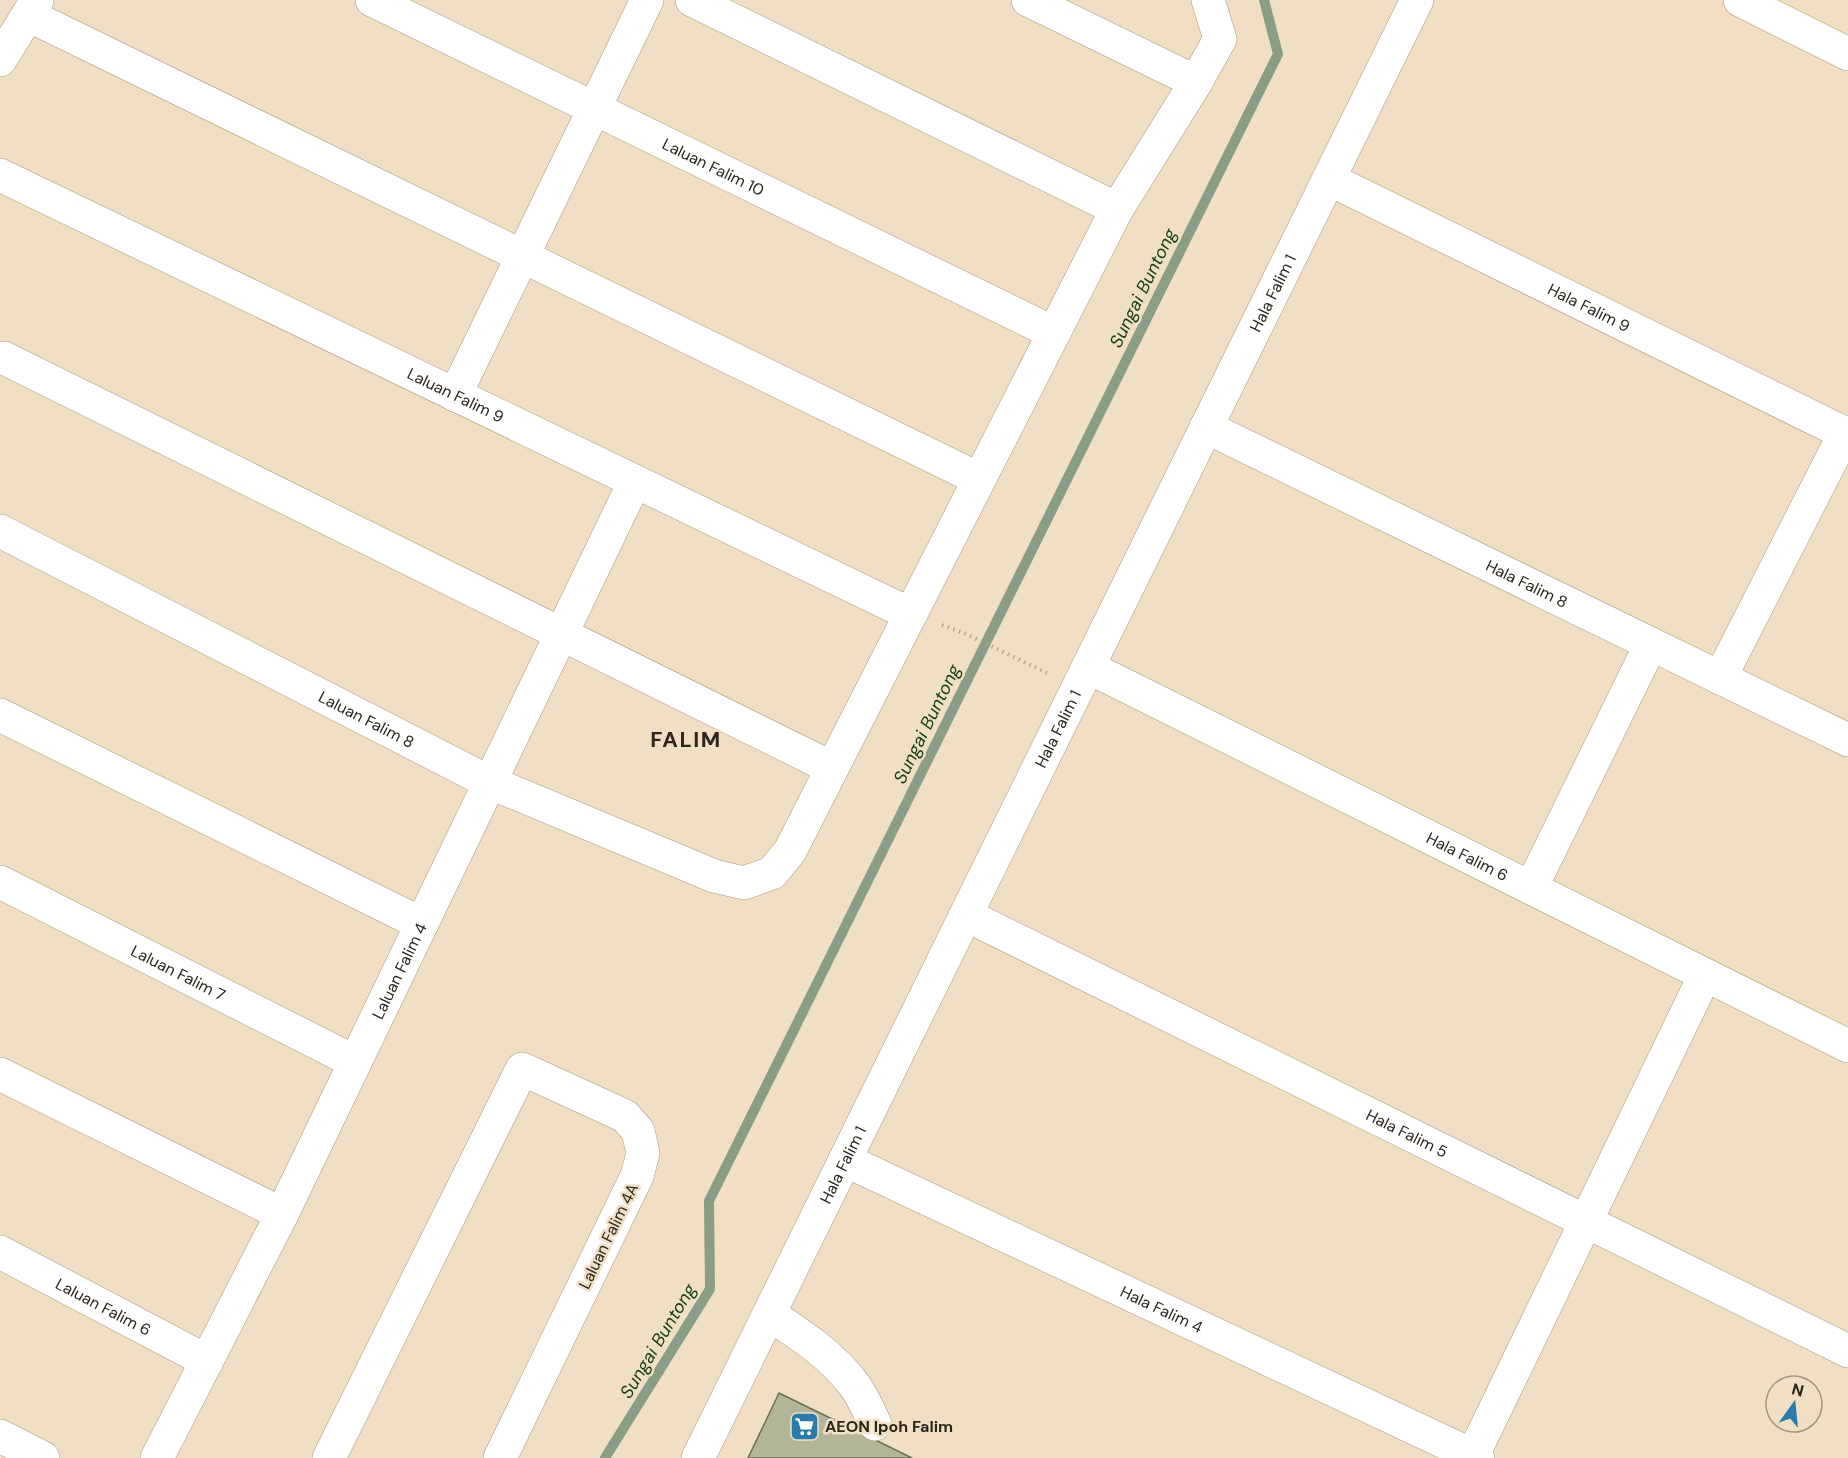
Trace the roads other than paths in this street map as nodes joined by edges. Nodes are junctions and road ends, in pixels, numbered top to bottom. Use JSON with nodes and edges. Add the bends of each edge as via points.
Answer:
{"nodes":[{"id":1,"x":372,"y":0,"type":"edge"},
{"id":2,"x":647,"y":0,"type":"edge"},
{"id":3,"x":692,"y":0,"type":"edge"},
{"id":4,"x":1028,"y":0,"type":"edge"},
{"id":5,"x":1208,"y":0,"type":"edge"},
{"id":6,"x":1417,"y":0,"type":"edge"},
{"id":7,"x":1740,"y":0,"type":"edge"},
{"id":8,"x":33,"y":8,"type":"edge"},
{"id":9,"x":1848,"y":54,"type":"edge"},
{"id":10,"x":0,"y":60,"type":"edge"},
{"id":11,"x":1196,"y":82,"type":"junction"},
{"id":12,"x":594,"y":108,"type":"junction"},
{"id":13,"x":0,"y":176,"type":"edge"},
{"id":14,"x":1329,"y":179,"type":"junction"},
{"id":15,"x":1116,"y":209,"type":"junction"},
{"id":16,"x":522,"y":256,"type":"junction"},
{"id":17,"x":1054,"y":333,"type":"junction"},
{"id":18,"x":4,"y":358,"type":"dead end"},
{"id":19,"x":454,"y":395,"type":"junction"},
{"id":20,"x":1206,"y":427,"type":"junction"},
{"id":21,"x":1846,"y":434,"type":"edge"},
{"id":22,"x":979,"y":479,"type":"junction"},
{"id":23,"x":635,"y":481,"type":"junction"},
{"id":24,"x":0,"y":531,"type":"edge"},
{"id":25,"x":910,"y":614,"type":"junction"},
{"id":26,"x":561,"y":634,"type":"junction"},
{"id":27,"x":1651,"y":644,"type":"junction"},
{"id":28,"x":1088,"y":667,"type":"junction"},
{"id":29,"x":1720,"y":678,"type":"junction"},
{"id":30,"x":0,"y":715,"type":"edge"},
{"id":31,"x":1848,"y":740,"type":"edge"},
{"id":32,"x":832,"y":768,"type":"junction"},
{"id":33,"x":489,"y":782,"type":"junction"},
{"id":34,"x":0,"y":882,"type":"edge"},
{"id":35,"x":1531,"y":888,"type":"junction"},
{"id":36,"x":966,"y":915,"type":"junction"},
{"id":37,"x":423,"y":924,"type":"junction"},
{"id":38,"x":1705,"y":975,"type":"junction"},
{"id":39,"x":1848,"y":1046,"type":"edge"},
{"id":40,"x":355,"y":1062,"type":"junction"},
{"id":41,"x":0,"y":1074,"type":"edge"},
{"id":42,"x":845,"y":1160,"type":"junction"},
{"id":43,"x":282,"y":1214,"type":"junction"},
{"id":44,"x":1586,"y":1221,"type":"junction"},
{"id":45,"x":0,"y":1252,"type":"edge"},
{"id":46,"x":769,"y":1314,"type":"junction"},
{"id":47,"x":1848,"y":1351,"type":"edge"},
{"id":48,"x":207,"y":1361,"type":"junction"},
{"id":49,"x":875,"y":1424,"type":"dead end"},
{"id":50,"x":0,"y":1437,"type":"edge"},
{"id":51,"x":1475,"y":1457,"type":"edge"},
{"id":52,"x":43,"y":1458,"type":"edge"},
{"id":53,"x":157,"y":1458,"type":"edge"},
{"id":54,"x":329,"y":1458,"type":"edge"},
{"id":55,"x":500,"y":1458,"type":"edge"},
{"id":56,"x":698,"y":1458,"type":"edge"}],
"edges":[{"from":1,"to":12,"type":"street","name":"Laluan Falim 10"},
{"from":2,"to":12,"type":"street"},
{"from":3,"to":15,"type":"street"},
{"from":4,"to":11,"type":"street"},
{"from":5,"to":11,"type":"street","via":[[1220,39]]},
{"from":6,"to":14,"type":"street","name":"Hala Falim 1"},
{"from":7,"to":9,"type":"street"},
{"from":8,"to":10,"type":"street"},
{"from":8,"to":16,"type":"street"},
{"from":11,"to":15,"type":"street"},
{"from":12,"to":16,"type":"street"},
{"from":12,"to":17,"type":"street","name":"Laluan Falim 10"},
{"from":13,"to":19,"type":"street","name":"Laluan Falim 9"},
{"from":14,"to":20,"type":"street","name":"Hala Falim 1"},
{"from":14,"to":21,"type":"street","name":"Hala Falim 9"},
{"from":15,"to":17,"type":"street"},
{"from":16,"to":19,"type":"street"},
{"from":16,"to":22,"type":"street"},
{"from":17,"to":22,"type":"street"},
{"from":18,"to":26,"type":"street"},
{"from":19,"to":23,"type":"street","name":"Laluan Falim 9"},
{"from":20,"to":27,"type":"street","name":"Hala Falim 8"},
{"from":20,"to":28,"type":"street","name":"Hala Falim 1"},
{"from":21,"to":29,"type":"street"},
{"from":22,"to":25,"type":"street"},
{"from":23,"to":25,"type":"street","name":"Laluan Falim 9"},
{"from":23,"to":26,"type":"street","name":"Laluan Falim 4"},
{"from":24,"to":33,"type":"street","name":"Laluan Falim 8"},
{"from":25,"to":32,"type":"street"},
{"from":26,"to":32,"type":"street"},
{"from":26,"to":33,"type":"street","name":"Laluan Falim 4"},
{"from":27,"to":29,"type":"street","name":"Hala Falim 8"},
{"from":27,"to":35,"type":"street"},
{"from":28,"to":35,"type":"street","name":"Hala Falim 6"},
{"from":28,"to":36,"type":"street","name":"Hala Falim 1"},
{"from":29,"to":31,"type":"street","name":"Hala Falim 8"},
{"from":30,"to":37,"type":"street"},
{"from":32,"to":33,"type":"street","name":"Laluan Falim 8","via":[[790,851],[772,873],[744,883],[714,876]]},
{"from":33,"to":37,"type":"street","name":"Laluan Falim 4"},
{"from":34,"to":40,"type":"street","name":"Laluan Falim 7"},
{"from":35,"to":38,"type":"street","name":"Hala Falim 6"},
{"from":36,"to":42,"type":"street","name":"Hala Falim 1"},
{"from":36,"to":44,"type":"street","name":"Hala Falim 5"},
{"from":37,"to":40,"type":"street","name":"Laluan Falim 4"},
{"from":38,"to":39,"type":"street","name":"Hala Falim 6"},
{"from":38,"to":44,"type":"street"},
{"from":40,"to":43,"type":"street","name":"Laluan Falim 4"},
{"from":41,"to":43,"type":"street"},
{"from":42,"to":46,"type":"street","name":"Hala Falim 1"},
{"from":42,"to":51,"type":"street","name":"Hala Falim 4"},
{"from":43,"to":48,"type":"street","name":"Laluan Falim 4"},
{"from":44,"to":47,"type":"street","name":"Hala Falim 5"},
{"from":44,"to":51,"type":"street"},
{"from":45,"to":48,"type":"street","name":"Laluan Falim 6"},
{"from":46,"to":49,"type":"street","via":[[809,1340],[836,1364],[856,1388]]},
{"from":46,"to":56,"type":"street","name":"Hala Falim 1"},
{"from":48,"to":53,"type":"street","name":"Laluan Falim 4"},
{"from":50,"to":52,"type":"street"},
{"from":54,"to":55,"type":"street","name":"Laluan Falim 4A","via":[[522,1069],[625,1116],[638,1131],[643,1153],[637,1176]]}]}
